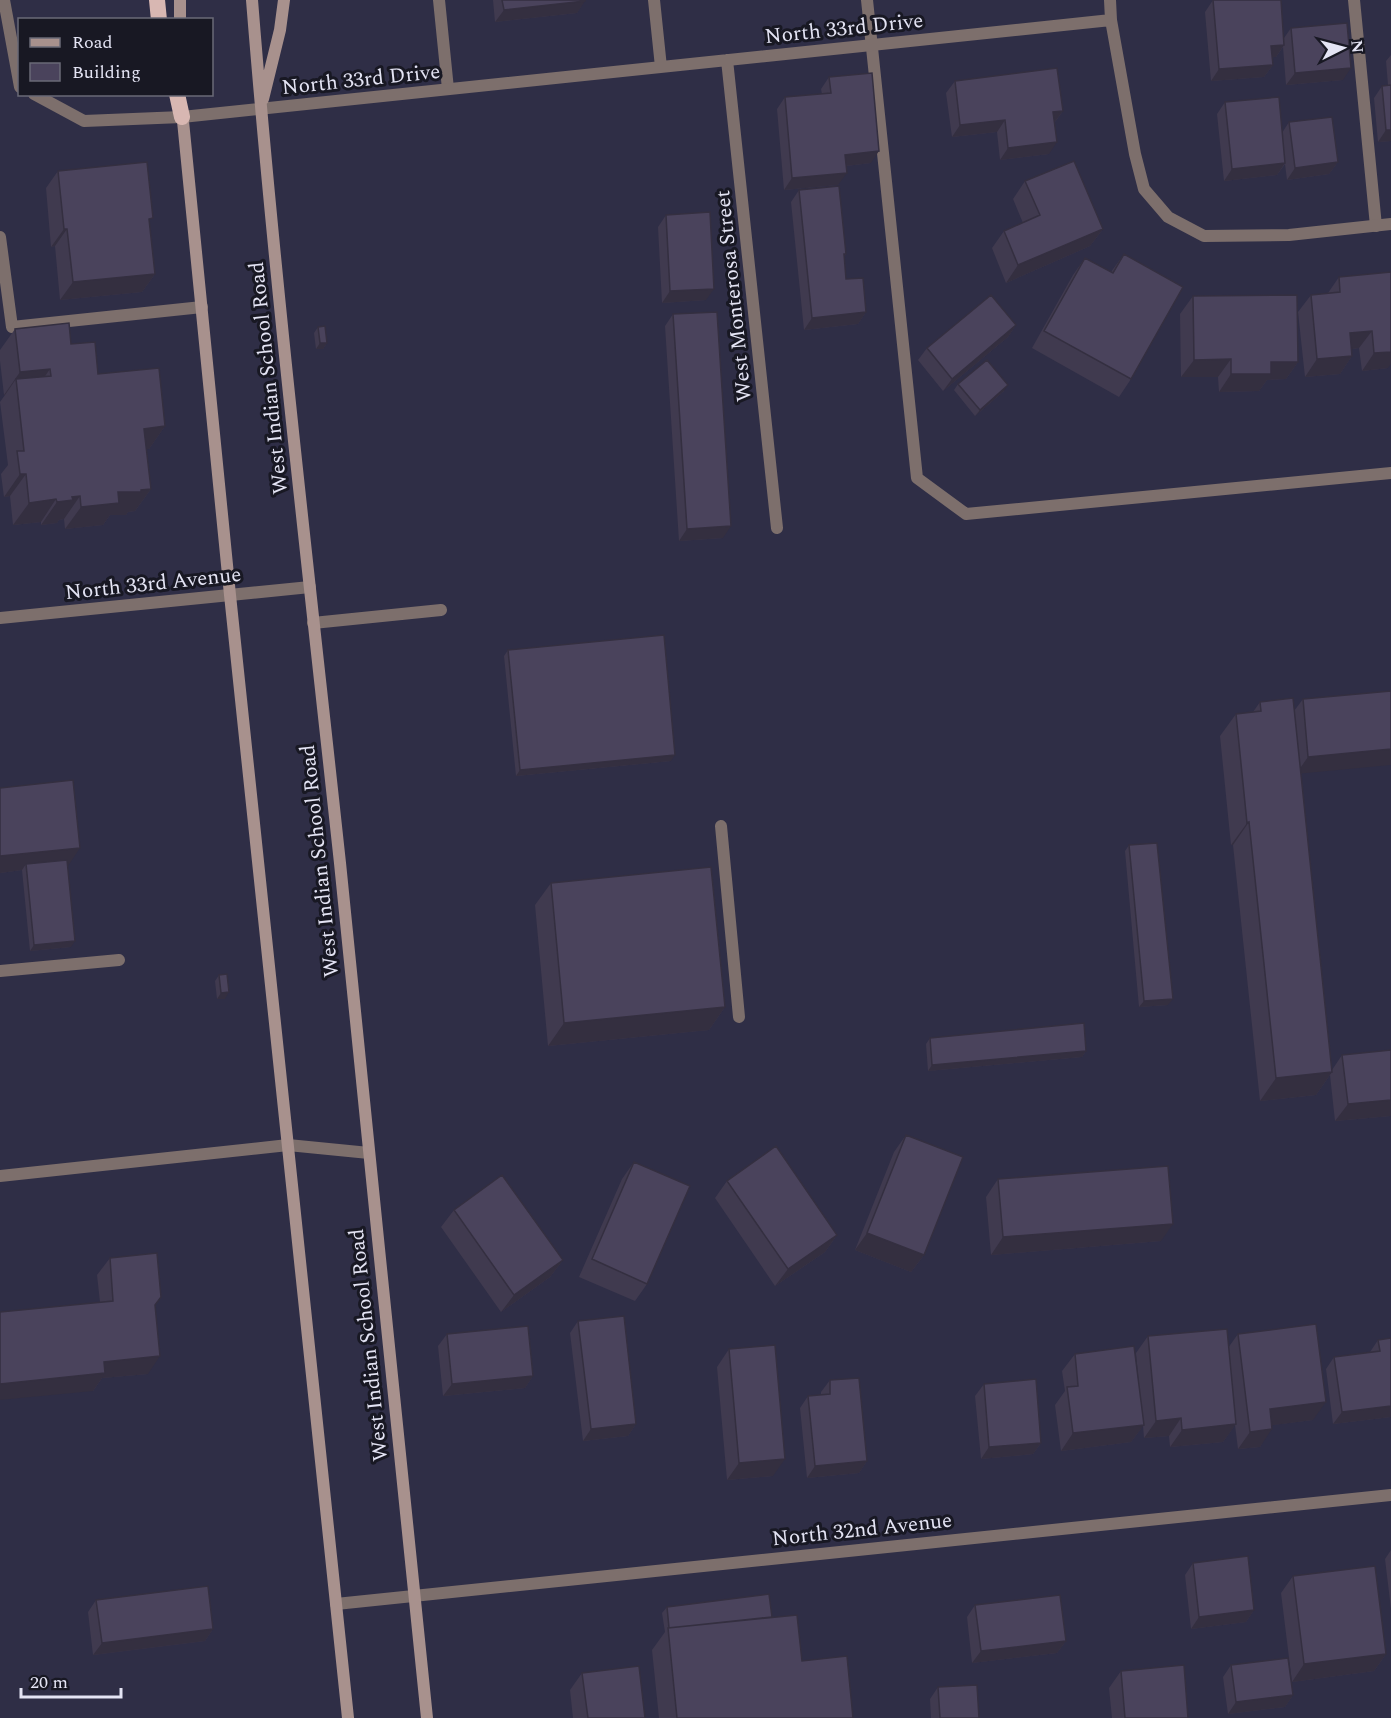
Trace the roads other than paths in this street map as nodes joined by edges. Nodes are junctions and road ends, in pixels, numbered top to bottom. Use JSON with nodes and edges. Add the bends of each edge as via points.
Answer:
{"nodes":[{"id":1,"x":4,"y":0,"type":"edge"},
{"id":2,"x":157,"y":0,"type":"edge"},
{"id":3,"x":180,"y":0,"type":"edge"},
{"id":4,"x":252,"y":0,"type":"edge"},
{"id":5,"x":284,"y":0,"type":"edge"},
{"id":6,"x":439,"y":0,"type":"edge"},
{"id":7,"x":654,"y":0,"type":"edge"},
{"id":8,"x":867,"y":0,"type":"edge"},
{"id":9,"x":1110,"y":0,"type":"edge"},
{"id":10,"x":1354,"y":0,"type":"edge"},
{"id":11,"x":159,"y":18,"type":"edge"},
{"id":12,"x":180,"y":18,"type":"edge"},
{"id":13,"x":1111,"y":20,"type":"junction"},
{"id":14,"x":871,"y":45,"type":"junction"},
{"id":15,"x":727,"y":60,"type":"junction"},
{"id":16,"x":661,"y":67,"type":"junction"},
{"id":17,"x":18,"y":76,"type":"edge"},
{"id":18,"x":448,"y":89,"type":"junction"},
{"id":19,"x":38,"y":96,"type":"edge"},
{"id":20,"x":177,"y":96,"type":"edge"},
{"id":21,"x":182,"y":96,"type":"edge"},
{"id":22,"x":261,"y":109,"type":"junction"},
{"id":23,"x":182,"y":117,"type":"junction"},
{"id":24,"x":1391,"y":224,"type":"edge"},
{"id":25,"x":1376,"y":226,"type":"junction"},
{"id":26,"x":0,"y":237,"type":"edge"},
{"id":27,"x":202,"y":308,"type":"junction"},
{"id":28,"x":1391,"y":473,"type":"edge"},
{"id":29,"x":777,"y":528,"type":"dead end"},
{"id":30,"x":310,"y":587,"type":"junction"},
{"id":31,"x":230,"y":595,"type":"junction"},
{"id":32,"x":441,"y":610,"type":"dead end"},
{"id":33,"x":0,"y":618,"type":"edge"},
{"id":34,"x":314,"y":623,"type":"junction"},
{"id":35,"x":721,"y":826,"type":"dead end"},
{"id":36,"x":119,"y":960,"type":"dead end"},
{"id":37,"x":0,"y":971,"type":"edge"},
{"id":38,"x":739,"y":1017,"type":"dead end"},
{"id":39,"x":288,"y":1145,"type":"junction"},
{"id":40,"x":369,"y":1153,"type":"junction"},
{"id":41,"x":0,"y":1176,"type":"edge"},
{"id":42,"x":1391,"y":1495,"type":"edge"},
{"id":43,"x":414,"y":1597,"type":"junction"},
{"id":44,"x":336,"y":1604,"type":"junction"},
{"id":45,"x":348,"y":1718,"type":"edge"},
{"id":46,"x":427,"y":1718,"type":"edge"}],
"edges":[{"from":1,"to":17,"type":"street"},
{"from":2,"to":11,"type":"highway"},
{"from":3,"to":12,"type":"main road"},
{"from":4,"to":22,"type":"main road","name":"West Indian School Road"},
{"from":5,"to":22,"type":"main road"},
{"from":6,"to":18,"type":"street"},
{"from":7,"to":16,"type":"street"},
{"from":8,"to":14,"type":"street"},
{"from":9,"to":13,"type":"street"},
{"from":10,"to":25,"type":"street"},
{"from":13,"to":14,"type":"street","name":"North 33rd Drive"},
{"from":13,"to":25,"type":"street","via":[[1144,189],[1168,217],[1204,236],[1289,236]]},
{"from":14,"to":15,"type":"street","name":"North 33rd Drive"},
{"from":14,"to":28,"type":"street","via":[[917,478],[966,514]]},
{"from":15,"to":16,"type":"street","name":"North 33rd Drive"},
{"from":15,"to":29,"type":"street","name":"West Monterosa Street"},
{"from":16,"to":18,"type":"street","name":"North 33rd Drive"},
{"from":18,"to":22,"type":"street","name":"North 33rd Drive"},
{"from":19,"to":23,"type":"street","name":"North 33rd Drive","via":[[84,121]]},
{"from":20,"to":23,"type":"highway"},
{"from":21,"to":23,"type":"main road"},
{"from":22,"to":23,"type":"street","name":"North 33rd Drive"},
{"from":22,"to":30,"type":"main road","name":"West Indian School Road"},
{"from":23,"to":27,"type":"main road"},
{"from":24,"to":25,"type":"street"},
{"from":26,"to":27,"type":"street","via":[[12,327]]},
{"from":27,"to":31,"type":"main road"},
{"from":30,"to":31,"type":"street","name":"North 33rd Avenue"},
{"from":30,"to":34,"type":"main road","name":"West Indian School Road"},
{"from":31,"to":33,"type":"street","name":"North 33rd Avenue"},
{"from":31,"to":39,"type":"main road"},
{"from":32,"to":34,"type":"street"},
{"from":34,"to":40,"type":"main road","name":"West Indian School Road"},
{"from":35,"to":38,"type":"street"},
{"from":36,"to":37,"type":"street"},
{"from":39,"to":40,"type":"street"},
{"from":39,"to":41,"type":"street"},
{"from":39,"to":44,"type":"main road"},
{"from":40,"to":43,"type":"main road","name":"West Indian School Road"},
{"from":42,"to":43,"type":"street","name":"North 32nd Avenue"},
{"from":43,"to":44,"type":"street","name":"North 32nd Avenue"},
{"from":43,"to":46,"type":"main road","name":"West Indian School Road"},
{"from":44,"to":45,"type":"main road"}]}
